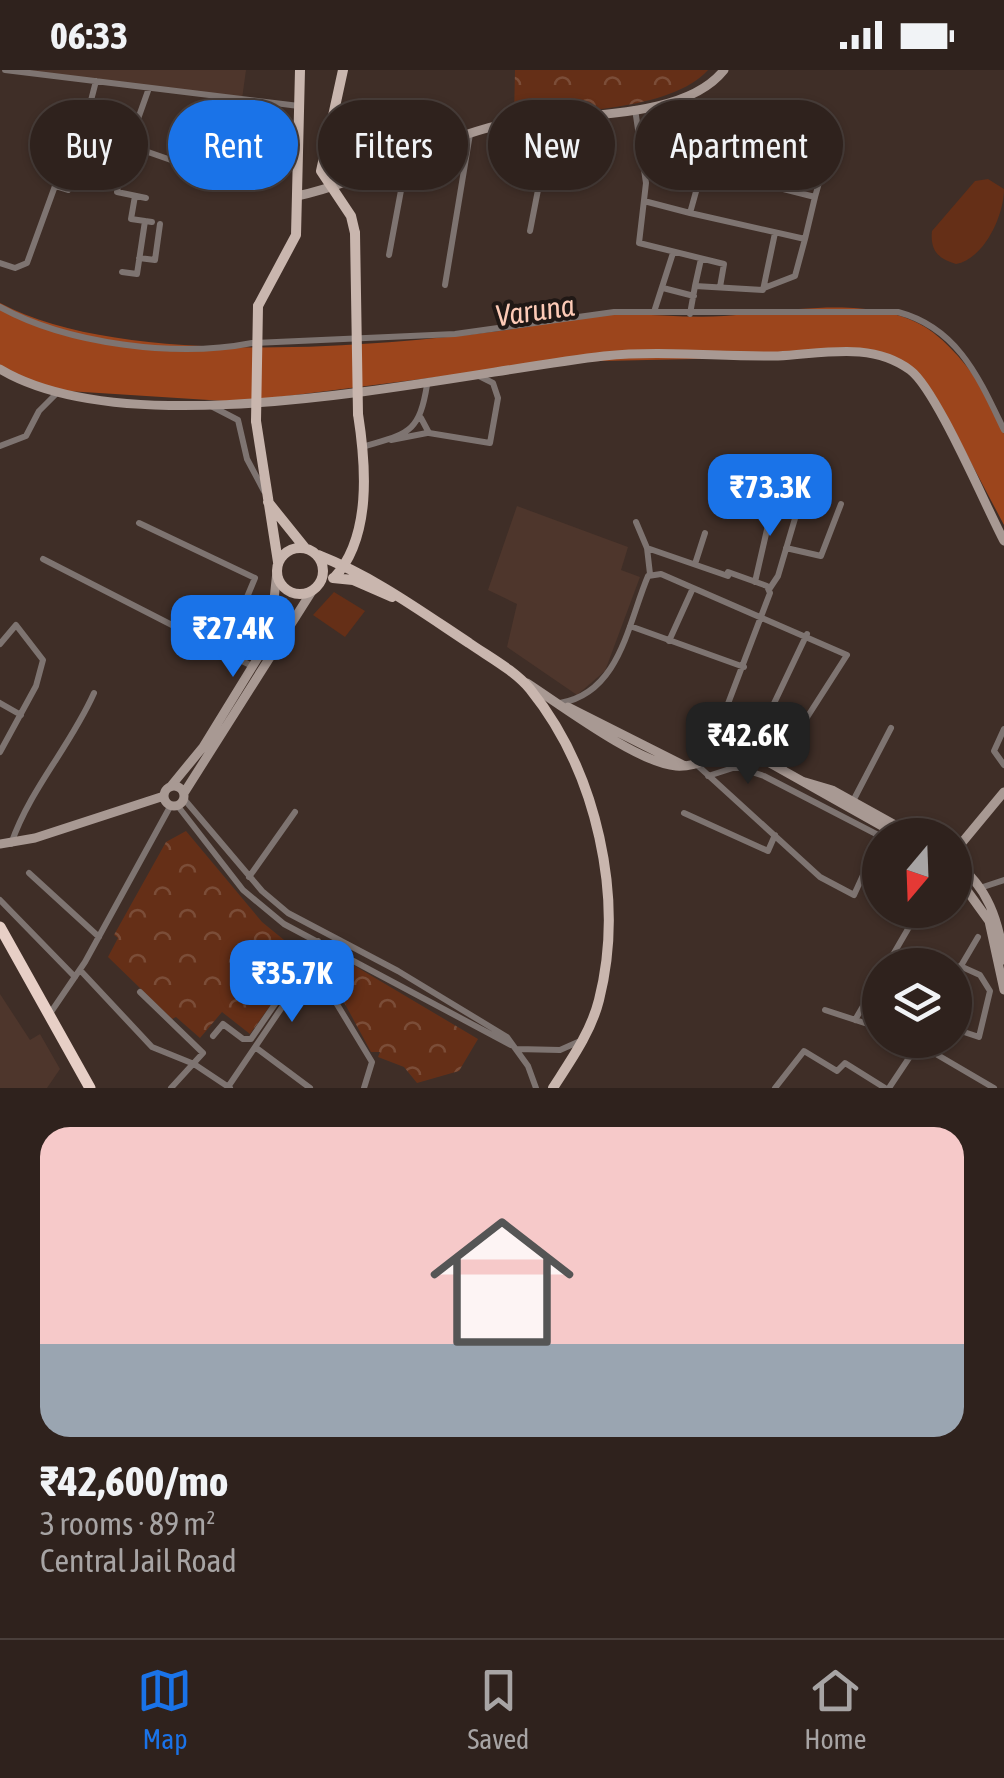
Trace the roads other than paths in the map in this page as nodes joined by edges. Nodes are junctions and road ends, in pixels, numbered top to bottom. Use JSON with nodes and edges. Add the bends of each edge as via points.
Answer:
{"nodes":[{"id":1,"x":4,"y":70,"type":"edge"},
{"id":2,"x":300,"y":70,"type":"edge"},
{"id":3,"x":343,"y":70,"type":"edge"},
{"id":4,"x":724,"y":70,"type":"edge"},
{"id":5,"x":0,"y":78,"type":"edge"},
{"id":6,"x":96,"y":81,"type":"junction"},
{"id":7,"x":149,"y":88,"type":"junction"},
{"id":8,"x":679,"y":98,"type":"joint"},
{"id":9,"x":145,"y":100,"type":"edge"},
{"id":10,"x":336,"y":100,"type":"edge"},
{"id":11,"x":671,"y":100,"type":"edge"},
{"id":12,"x":299,"y":106,"type":"junction"},
{"id":13,"x":635,"y":109,"type":"edge"},
{"id":14,"x":615,"y":111,"type":"edge"},
{"id":15,"x":488,"y":130,"type":"edge"},
{"id":16,"x":470,"y":134,"type":"joint"},
{"id":17,"x":116,"y":190,"type":"edge"},
{"id":18,"x":323,"y":190,"type":"edge"},
{"id":19,"x":333,"y":190,"type":"edge"},
{"id":20,"x":401,"y":190,"type":"edge"},
{"id":21,"x":538,"y":190,"type":"edge"},
{"id":22,"x":645,"y":190,"type":"edge"},
{"id":23,"x":696,"y":190,"type":"edge"},
{"id":24,"x":788,"y":190,"type":"edge"},
{"id":25,"x":818,"y":190,"type":"edge"},
{"id":26,"x":135,"y":196,"type":"junction"},
{"id":27,"x":296,"y":196,"type":"junction"},
{"id":28,"x":816,"y":197,"type":"junction"},
{"id":29,"x":146,"y":198,"type":"dead end"},
{"id":30,"x":644,"y":201,"type":"junction"},
{"id":31,"x":690,"y":213,"type":"junction"},
{"id":32,"x":153,"y":223,"type":"junction"},
{"id":33,"x":530,"y":230,"type":"dead end"},
{"id":34,"x":775,"y":232,"type":"junction"},
{"id":35,"x":804,"y":239,"type":"junction"},
{"id":36,"x":673,"y":253,"type":"junction"},
{"id":37,"x":389,"y":255,"type":"dead end"},
{"id":38,"x":139,"y":258,"type":"junction"},
{"id":39,"x":701,"y":259,"type":"junction"},
{"id":40,"x":0,"y":263,"type":"edge"},
{"id":41,"x":122,"y":272,"type":"dead end"},
{"id":42,"x":445,"y":285,"type":"dead end"},
{"id":43,"x":696,"y":286,"type":"junction"},
{"id":44,"x":663,"y":288,"type":"junction"},
{"id":45,"x":720,"y":288,"type":"junction"},
{"id":46,"x":764,"y":288,"type":"junction"},
{"id":47,"x":694,"y":296,"type":"junction"},
{"id":48,"x":0,"y":306,"type":"edge"},
{"id":49,"x":654,"y":312,"type":"junction"},
{"id":50,"x":690,"y":314,"type":"junction"},
{"id":51,"x":0,"y":369,"type":"edge"},
{"id":52,"x":480,"y":376,"type":"junction"},
{"id":53,"x":427,"y":385,"type":"junction"},
{"id":54,"x":58,"y":392,"type":"junction"},
{"id":55,"x":204,"y":404,"type":"junction"},
{"id":56,"x":421,"y":418,"type":"junction"},
{"id":57,"x":1004,"y":430,"type":"edge"},
{"id":58,"x":429,"y":433,"type":"junction"},
{"id":59,"x":385,"y":440,"type":"junction"},
{"id":60,"x":0,"y":446,"type":"edge"},
{"id":61,"x":363,"y":448,"type":"junction"},
{"id":62,"x":265,"y":495,"type":"junction"},
{"id":63,"x":841,"y":504,"type":"dead end"},
{"id":64,"x":799,"y":505,"type":"dead end"},
{"id":65,"x":772,"y":512,"type":"dead end"},
{"id":66,"x":636,"y":522,"type":"dead end"},
{"id":67,"x":139,"y":523,"type":"dead end"},
{"id":68,"x":705,"y":534,"type":"dead end"},
{"id":69,"x":1004,"y":541,"type":"edge"},
{"id":70,"x":305,"y":548,"type":"junction"},
{"id":71,"x":647,"y":548,"type":"junction"},
{"id":72,"x":786,"y":548,"type":"junction"},
{"id":73,"x":318,"y":555,"type":"junction"},
{"id":74,"x":42,"y":559,"type":"dead end"},
{"id":75,"x":695,"y":564,"type":"junction"},
{"id":76,"x":346,"y":566,"type":"junction"},
{"id":77,"x":278,"y":567,"type":"junction"},
{"id":78,"x":650,"y":574,"type":"junction"},
{"id":79,"x":334,"y":578,"type":"junction"},
{"id":80,"x":755,"y":582,"type":"junction"},
{"id":81,"x":316,"y":587,"type":"junction"},
{"id":82,"x":693,"y":588,"type":"junction"},
{"id":83,"x":770,"y":589,"type":"junction"},
{"id":84,"x":412,"y":604,"type":"junction"},
{"id":85,"x":763,"y":616,"type":"junction"},
{"id":86,"x":630,"y":626,"type":"junction"},
{"id":87,"x":807,"y":634,"type":"junction"},
{"id":88,"x":669,"y":640,"type":"junction"},
{"id":89,"x":0,"y":644,"type":"edge"},
{"id":90,"x":224,"y":652,"type":"junction"},
{"id":91,"x":252,"y":666,"type":"junction"},
{"id":92,"x":744,"y":667,"type":"junction"},
{"id":93,"x":520,"y":678,"type":"junction"},
{"id":94,"x":94,"y":693,"type":"dead end"},
{"id":95,"x":0,"y":702,"type":"edge"},
{"id":96,"x":562,"y":705,"type":"junction"},
{"id":97,"x":21,"y":714,"type":"junction"},
{"id":98,"x":891,"y":728,"type":"dead end"},
{"id":99,"x":1004,"y":728,"type":"edge"},
{"id":100,"x":797,"y":734,"type":"junction"},
{"id":101,"x":0,"y":752,"type":"edge"},
{"id":102,"x":696,"y":763,"type":"junction"},
{"id":103,"x":1004,"y":764,"type":"edge"},
{"id":104,"x":783,"y":769,"type":"junction"},
{"id":105,"x":708,"y":776,"type":"junction"},
{"id":106,"x":802,"y":781,"type":"junction"},
{"id":107,"x":171,"y":786,"type":"junction"},
{"id":108,"x":1004,"y":792,"type":"edge"},
{"id":109,"x":164,"y":796,"type":"junction"},
{"id":110,"x":179,"y":801,"type":"junction"},
{"id":111,"x":852,"y":802,"type":"junction"},
{"id":112,"x":296,"y":812,"type":"dead end"},
{"id":113,"x":684,"y":812,"type":"dead end"},
{"id":114,"x":868,"y":818,"type":"edge"},
{"id":115,"x":882,"y":818,"type":"edge"},
{"id":116,"x":862,"y":828,"type":"edge"},
{"id":117,"x":972,"y":831,"type":"edge"},
{"id":118,"x":775,"y":835,"type":"junction"},
{"id":119,"x":6,"y":844,"type":"edge"},
{"id":120,"x":29,"y":873,"type":"dead end"},
{"id":121,"x":862,"y":877,"type":"edge"},
{"id":122,"x":249,"y":878,"type":"junction"},
{"id":123,"x":972,"y":880,"type":"edge"},
{"id":124,"x":1004,"y":880,"type":"edge"},
{"id":125,"x":980,"y":888,"type":"junction"},
{"id":126,"x":972,"y":892,"type":"edge"},
{"id":127,"x":0,"y":900,"type":"edge"},
{"id":128,"x":997,"y":919,"type":"edge"},
{"id":129,"x":0,"y":926,"type":"edge"},
{"id":130,"x":321,"y":932,"type":"junction"},
{"id":131,"x":99,"y":937,"type":"junction"},
{"id":132,"x":978,"y":937,"type":"dead end"},
{"id":133,"x":313,"y":942,"type":"junction"},
{"id":134,"x":971,"y":948,"type":"edge"},
{"id":135,"x":1004,"y":960,"type":"edge"},
{"id":136,"x":312,"y":963,"type":"junction"},
{"id":137,"x":972,"y":972,"type":"edge"},
{"id":138,"x":77,"y":974,"type":"junction"},
{"id":139,"x":1004,"y":990,"type":"edge"},
{"id":140,"x":140,"y":992,"type":"dead end"},
{"id":141,"x":862,"y":1009,"type":"edge"},
{"id":142,"x":825,"y":1010,"type":"dead end"},
{"id":143,"x":51,"y":1012,"type":"junction"},
{"id":144,"x":856,"y":1020,"type":"junction"},
{"id":145,"x":862,"y":1022,"type":"edge"},
{"id":146,"x":972,"y":1034,"type":"edge"},
{"id":147,"x":213,"y":1036,"type":"dead end"},
{"id":148,"x":586,"y":1036,"type":"junction"},
{"id":149,"x":255,"y":1047,"type":"junction"},
{"id":150,"x":514,"y":1047,"type":"junction"},
{"id":151,"x":906,"y":1058,"type":"edge"},
{"id":152,"x":944,"y":1058,"type":"edge"},
{"id":153,"x":194,"y":1064,"type":"junction"},
{"id":154,"x":90,"y":1088,"type":"edge"},
{"id":155,"x":171,"y":1088,"type":"edge"},
{"id":156,"x":229,"y":1088,"type":"edge"},
{"id":157,"x":310,"y":1088,"type":"edge"},
{"id":158,"x":364,"y":1088,"type":"edge"},
{"id":159,"x":536,"y":1088,"type":"edge"},
{"id":160,"x":553,"y":1088,"type":"edge"},
{"id":161,"x":775,"y":1088,"type":"edge"},
{"id":162,"x":887,"y":1088,"type":"edge"},
{"id":163,"x":994,"y":1088,"type":"edge"}],
"edges":[{"from":1,"to":5,"type":"street"},
{"from":1,"to":6,"type":"street"},
{"from":2,"to":12,"type":"main road"},
{"from":3,"to":10,"type":"main road"},
{"from":4,"to":8,"type":"street","via":[[704,91]]},
{"from":6,"to":7,"type":"street"},
{"from":6,"to":40,"type":"street","via":[[68,190],[55,186],[24,266]]},
{"from":7,"to":9,"type":"street"},
{"from":7,"to":12,"type":"street"},
{"from":8,"to":11,"type":"street"},
{"from":12,"to":27,"type":"main road"},
{"from":13,"to":14,"type":"street"},
{"from":15,"to":16,"type":"street"},
{"from":16,"to":42,"type":"street"},
{"from":17,"to":26,"type":"street"},
{"from":18,"to":27,"type":"street"},
{"from":19,"to":61,"type":"main road","bridge":true,"via":[[355,233]]},
{"from":20,"to":37,"type":"street"},
{"from":21,"to":33,"type":"street"},
{"from":22,"to":30,"type":"street"},
{"from":23,"to":31,"type":"street"},
{"from":24,"to":28,"type":"street"},
{"from":25,"to":28,"type":"street"},
{"from":26,"to":29,"type":"street"},
{"from":26,"to":32,"type":"street","via":[[131,220]]},
{"from":27,"to":62,"type":"main road","bridge":true,"via":[[296,235],[258,306],[256,421]]},
{"from":28,"to":35,"type":"street"},
{"from":30,"to":31,"type":"street"},
{"from":30,"to":36,"type":"street","via":[[640,243]]},
{"from":31,"to":34,"type":"street"},
{"from":32,"to":38,"type":"street"},
{"from":32,"to":38,"type":"street","via":[[155,260]]},
{"from":34,"to":35,"type":"street"},
{"from":34,"to":46,"type":"street"},
{"from":35,"to":46,"type":"street","via":[[796,276]]},
{"from":36,"to":39,"type":"street"},
{"from":36,"to":44,"type":"street"},
{"from":38,"to":41,"type":"street","via":[[136,274]]},
{"from":39,"to":43,"type":"street"},
{"from":39,"to":45,"type":"street","via":[[724,264]]},
{"from":43,"to":45,"type":"street"},
{"from":43,"to":47,"type":"street"},
{"from":44,"to":47,"type":"street"},
{"from":44,"to":49,"type":"street"},
{"from":45,"to":46,"type":"street"},
{"from":47,"to":50,"type":"street"},
{"from":48,"to":49,"type":"street","via":[[53,332],[218,349],[456,334],[596,313]]},
{"from":49,"to":50,"type":"street"},
{"from":50,"to":57,"type":"street","via":[[907,314],[956,345]]},
{"from":51,"to":54,"type":"street"},
{"from":52,"to":53,"type":"street"},
{"from":52,"to":58,"type":"street","via":[[493,383],[497,396],[490,443]]},
{"from":52,"to":69,"type":"street","via":[[620,355],[878,354],[913,372],[933,400]]},
{"from":53,"to":55,"type":"street"},
{"from":53,"to":56,"type":"street"},
{"from":54,"to":55,"type":"street"},
{"from":54,"to":60,"type":"street","via":[[26,436]]},
{"from":55,"to":62,"type":"street","via":[[238,420]]},
{"from":56,"to":58,"type":"street"},
{"from":56,"to":59,"type":"street"},
{"from":58,"to":59,"type":"street"},
{"from":59,"to":61,"type":"street"},
{"from":61,"to":76,"type":"main road","via":[[362,515]]},
{"from":62,"to":70,"type":"main road"},
{"from":62,"to":77,"type":"main road"},
{"from":63,"to":72,"type":"street","via":[[821,556]]},
{"from":64,"to":72,"type":"street"},
{"from":65,"to":80,"type":"street"},
{"from":66,"to":71,"type":"street"},
{"from":67,"to":90,"type":"street","via":[[255,578]]},
{"from":68,"to":75,"type":"street"},
{"from":70,"to":73,"type":"main road"},
{"from":70,"to":77,"type":"main road","via":[[291,549]]},
{"from":71,"to":75,"type":"street"},
{"from":71,"to":78,"type":"street"},
{"from":72,"to":83,"type":"street"},
{"from":73,"to":76,"type":"main road"},
{"from":73,"to":81,"type":"main road","via":[[324,568]]},
{"from":74,"to":90,"type":"street"},
{"from":75,"to":80,"type":"street"},
{"from":76,"to":79,"type":"main road"},
{"from":76,"to":84,"type":"main road"},
{"from":77,"to":81,"type":"main road","via":[[281,584],[292,593]]},
{"from":77,"to":91,"type":"street","via":[[273,628]]},
{"from":78,"to":82,"type":"street"},
{"from":78,"to":86,"type":"street"},
{"from":79,"to":81,"type":"main road"},
{"from":79,"to":84,"type":"main road"},
{"from":80,"to":83,"type":"street"},
{"from":81,"to":110,"type":"street"},
{"from":82,"to":85,"type":"street"},
{"from":82,"to":88,"type":"street"},
{"from":83,"to":85,"type":"street"},
{"from":84,"to":93,"type":"main road"},
{"from":85,"to":87,"type":"street"},
{"from":85,"to":92,"type":"street"},
{"from":86,"to":88,"type":"street"},
{"from":86,"to":96,"type":"street","via":[[603,680]]},
{"from":87,"to":100,"type":"street","via":[[768,716]]},
{"from":87,"to":100,"type":"street","via":[[847,654]]},
{"from":88,"to":92,"type":"street"},
{"from":89,"to":97,"type":"street","via":[[16,625],[42,655]]},
{"from":90,"to":91,"type":"street"},
{"from":91,"to":107,"type":"street"},
{"from":92,"to":102,"type":"street"},
{"from":93,"to":96,"type":"street"},
{"from":93,"to":148,"type":"main road","via":[[583,788],[606,867],[608,956]]},
{"from":94,"to":119,"type":"street"},
{"from":95,"to":97,"type":"street"},
{"from":96,"to":102,"type":"street"},
{"from":97,"to":101,"type":"street"},
{"from":98,"to":111,"type":"street"},
{"from":99,"to":103,"type":"street","via":[[994,751]]},
{"from":100,"to":104,"type":"street"},
{"from":102,"to":104,"type":"street","via":[[746,752]]},
{"from":102,"to":105,"type":"street"},
{"from":104,"to":106,"type":"street"},
{"from":105,"to":116,"type":"street","via":[[736,767],[764,776]]},
{"from":105,"to":118,"type":"street"},
{"from":106,"to":111,"type":"street"},
{"from":106,"to":114,"type":"street"},
{"from":107,"to":109,"type":"street"},
{"from":107,"to":110,"type":"street"},
{"from":108,"to":117,"type":"street"},
{"from":109,"to":110,"type":"street"},
{"from":109,"to":119,"type":"street"},
{"from":110,"to":122,"type":"street"},
{"from":110,"to":131,"type":"street"},
{"from":110,"to":133,"type":"street","via":[[243,890]]},
{"from":111,"to":115,"type":"street"},
{"from":112,"to":122,"type":"street"},
{"from":113,"to":118,"type":"street","via":[[768,850]]},
{"from":118,"to":121,"type":"street","via":[[820,878],[854,895]]},
{"from":120,"to":131,"type":"street"},
{"from":122,"to":130,"type":"street"},
{"from":123,"to":125,"type":"street"},
{"from":124,"to":125,"type":"street"},
{"from":125,"to":128,"type":"street"},
{"from":126,"to":128,"type":"street"},
{"from":127,"to":138,"type":"street"},
{"from":128,"to":135,"type":"street"},
{"from":128,"to":139,"type":"street"},
{"from":129,"to":143,"type":"highway"},
{"from":130,"to":133,"type":"street"},
{"from":130,"to":150,"type":"street","via":[[398,971]]},
{"from":131,"to":138,"type":"street"},
{"from":132,"to":134,"type":"street"},
{"from":133,"to":136,"type":"street"},
{"from":133,"to":147,"type":"street","via":[[251,1039],[223,1024]]},
{"from":133,"to":150,"type":"street"},
{"from":136,"to":149,"type":"street"},
{"from":136,"to":158,"type":"street","via":[[372,1062]]},
{"from":137,"to":146,"type":"street","via":[[984,979],[989,1000],[979,1036]]},
{"from":138,"to":143,"type":"street"},
{"from":138,"to":153,"type":"street","via":[[152,1047]]},
{"from":140,"to":153,"type":"street","via":[[203,1054]]},
{"from":141,"to":144,"type":"street"},
{"from":142,"to":144,"type":"street"},
{"from":143,"to":154,"type":"highway"},
{"from":144,"to":145,"type":"street"},
{"from":148,"to":150,"type":"street","via":[[566,1049]]},
{"from":148,"to":160,"type":"main road"},
{"from":149,"to":156,"type":"street"},
{"from":149,"to":157,"type":"street"},
{"from":150,"to":159,"type":"street"},
{"from":151,"to":162,"type":"street"},
{"from":152,"to":163,"type":"street"},
{"from":153,"to":155,"type":"street"},
{"from":153,"to":156,"type":"street"},
{"from":161,"to":162,"type":"street","via":[[804,1051],[837,1070],[845,1063]]}]}
